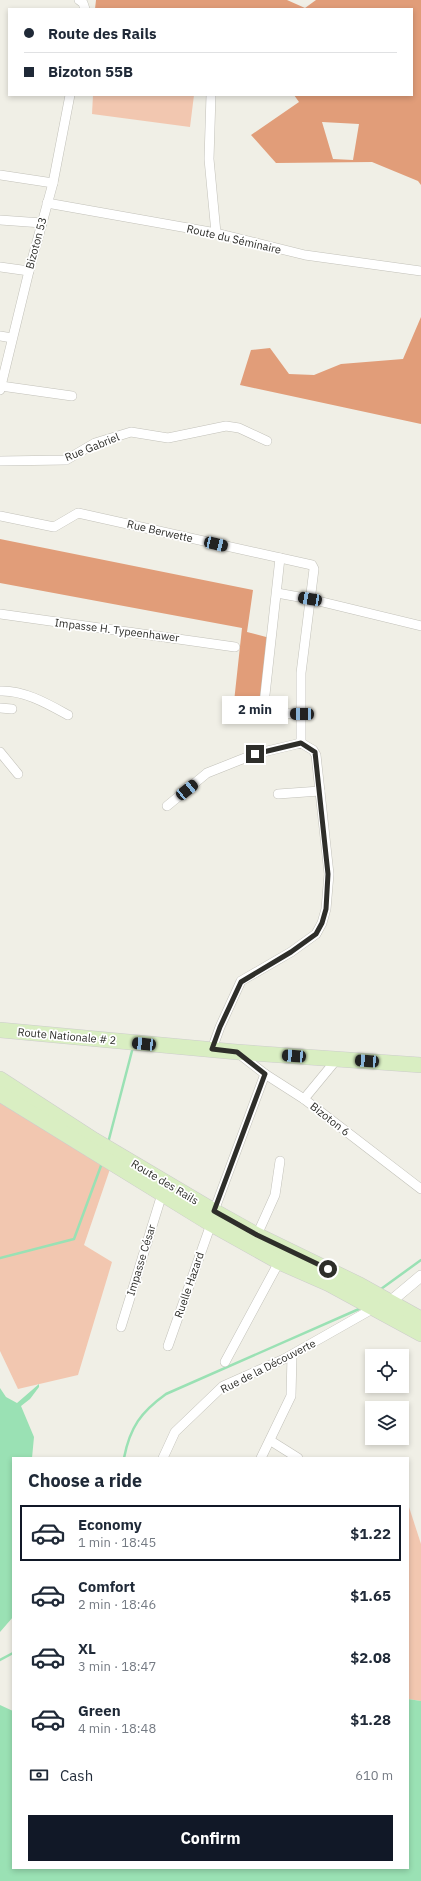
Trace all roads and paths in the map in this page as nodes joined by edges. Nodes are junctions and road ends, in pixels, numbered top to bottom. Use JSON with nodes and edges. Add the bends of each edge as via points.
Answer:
{"nodes":[{"id":1,"x":79,"y":0,"type":"edge"},
{"id":2,"x":85,"y":8,"type":"edge"},
{"id":3,"x":70,"y":96,"type":"edge"},
{"id":4,"x":211,"y":96,"type":"edge"},
{"id":5,"x":0,"y":175,"type":"edge"},
{"id":6,"x":53,"y":183,"type":"junction"},
{"id":7,"x":47,"y":203,"type":"junction"},
{"id":8,"x":0,"y":220,"type":"edge"},
{"id":9,"x":42,"y":223,"type":"junction"},
{"id":10,"x":216,"y":233,"type":"junction"},
{"id":11,"x":0,"y":267,"type":"edge"},
{"id":12,"x":29,"y":271,"type":"junction"},
{"id":13,"x":421,"y":271,"type":"edge"},
{"id":14,"x":0,"y":336,"type":"edge"},
{"id":15,"x":12,"y":338,"type":"junction"},
{"id":16,"x":0,"y":388,"type":"edge"},
{"id":17,"x":72,"y":396,"type":"dead end"},
{"id":18,"x":266,"y":441,"type":"dead end"},
{"id":19,"x":4,"y":461,"type":"edge"},
{"id":20,"x":0,"y":516,"type":"edge"},
{"id":21,"x":280,"y":558,"type":"junction"},
{"id":22,"x":276,"y":593,"type":"junction"},
{"id":23,"x":310,"y":599,"type":"junction"},
{"id":24,"x":0,"y":614,"type":"edge"},
{"id":25,"x":421,"y":626,"type":"edge"},
{"id":26,"x":235,"y":647,"type":"dead end"},
{"id":27,"x":0,"y":691,"type":"edge"},
{"id":28,"x":0,"y":708,"type":"edge"},
{"id":29,"x":12,"y":709,"type":"dead end"},
{"id":30,"x":302,"y":714,"type":"junction"},
{"id":31,"x":68,"y":715,"type":"dead end"},
{"id":32,"x":301,"y":743,"type":"junction"},
{"id":33,"x":0,"y":752,"type":"edge"},
{"id":34,"x":18,"y":774,"type":"dead end"},
{"id":35,"x":320,"y":792,"type":"junction"},
{"id":36,"x":278,"y":794,"type":"dead end"},
{"id":37,"x":167,"y":806,"type":"dead end"},
{"id":38,"x":0,"y":1030,"type":"edge"},
{"id":39,"x":212,"y":1049,"type":"junction"},
{"id":40,"x":237,"y":1052,"type":"junction"},
{"id":41,"x":337,"y":1059,"type":"junction"},
{"id":42,"x":421,"y":1066,"type":"edge"},
{"id":43,"x":265,"y":1074,"type":"junction"},
{"id":44,"x":0,"y":1079,"type":"edge"},
{"id":45,"x":0,"y":1094,"type":"edge"},
{"id":46,"x":304,"y":1098,"type":"junction"},
{"id":47,"x":93,"y":1145,"type":"junction"},
{"id":48,"x":114,"y":1158,"type":"junction"},
{"id":49,"x":280,"y":1161,"type":"dead end"},
{"id":50,"x":421,"y":1189,"type":"edge"},
{"id":51,"x":162,"y":1194,"type":"junction"},
{"id":52,"x":212,"y":1218,"type":"junction"},
{"id":53,"x":257,"y":1235,"type":"junction"},
{"id":54,"x":279,"y":1262,"type":"junction"},
{"id":55,"x":421,"y":1276,"type":"edge"},
{"id":56,"x":357,"y":1291,"type":"junction"},
{"id":57,"x":383,"y":1303,"type":"junction"},
{"id":58,"x":421,"y":1319,"type":"edge"},
{"id":59,"x":121,"y":1327,"type":"dead end"},
{"id":60,"x":421,"y":1334,"type":"edge"},
{"id":61,"x":168,"y":1346,"type":"dead end"},
{"id":62,"x":292,"y":1355,"type":"junction"},
{"id":63,"x":225,"y":1362,"type":"dead end"},
{"id":64,"x":271,"y":1442,"type":"junction"},
{"id":65,"x":163,"y":1457,"type":"edge"},
{"id":66,"x":262,"y":1457,"type":"edge"},
{"id":67,"x":296,"y":1457,"type":"edge"}],
"edges":[{"from":1,"to":2,"type":"street"},
{"from":3,"to":6,"type":"street","name":"Bizoton 53"},
{"from":4,"to":10,"type":"street","via":[[209,159]]},
{"from":5,"to":6,"type":"street"},
{"from":6,"to":7,"type":"street","name":"Bizoton 53"},
{"from":7,"to":9,"type":"street","name":"Bizoton 53"},
{"from":7,"to":10,"type":"street","name":"Route du Séminaire"},
{"from":8,"to":9,"type":"street"},
{"from":9,"to":12,"type":"street","name":"Bizoton 53"},
{"from":10,"to":13,"type":"street","name":"Route du Séminaire","via":[[305,255]]},
{"from":11,"to":12,"type":"street"},
{"from":12,"to":15,"type":"street","name":"Bizoton 53"},
{"from":14,"to":15,"type":"street"},
{"from":15,"to":16,"type":"street","name":"Bizoton 53"},
{"from":16,"to":17,"type":"street"},
{"from":18,"to":19,"type":"street","name":"Rue Gabriel","via":[[239,428],[226,426],[168,438],[131,432],[95,443],[66,460]]},
{"from":20,"to":21,"type":"street","name":"Rue Berwette","via":[[54,527],[78,513]]},
{"from":21,"to":22,"type":"street"},
{"from":21,"to":23,"type":"street","name":"Rue Berwette","via":[[312,565]]},
{"from":22,"to":23,"type":"street"},
{"from":22,"to":30,"type":"street","via":[[263,713]]},
{"from":23,"to":25,"type":"street"},
{"from":23,"to":30,"type":"street","name":"Rue Berwette","via":[[300,673]]},
{"from":24,"to":26,"type":"street","name":"Impasse H. Typeenhawer"},
{"from":27,"to":31,"type":"street","via":[[27,696]]},
{"from":28,"to":29,"type":"street"},
{"from":30,"to":32,"type":"street","name":"Rue Berwette"},
{"from":32,"to":35,"type":"street","via":[[315,752]]},
{"from":32,"to":37,"type":"street","via":[[255,754],[207,773]]},
{"from":33,"to":34,"type":"street"},
{"from":35,"to":36,"type":"street"},
{"from":35,"to":39,"type":"street","via":[[328,874],[326,909],[322,923],[316,934],[241,982]]},
{"from":38,"to":39,"type":"main road","name":"Route Nationale # 2"},
{"from":39,"to":40,"type":"main road","name":"Route Nationale # 2"},
{"from":40,"to":41,"type":"main road","name":"Route Nationale # 2"},
{"from":40,"to":43,"type":"street","name":"Bizoton 6"},
{"from":41,"to":42,"type":"main road","name":"Route Nationale # 2"},
{"from":41,"to":46,"type":"street"},
{"from":43,"to":46,"type":"street","name":"Bizoton 6"},
{"from":43,"to":52,"type":"street","name":"Ruelle Hazard"},
{"from":44,"to":47,"type":"main road","name":"Route des Rails"},
{"from":45,"to":47,"type":"main road","name":"Route des Rails"},
{"from":46,"to":50,"type":"street","name":"Bizoton 6"},
{"from":47,"to":48,"type":"main road","name":"Route des Rails"},
{"from":48,"to":51,"type":"main road","name":"Route des Rails"},
{"from":48,"to":52,"type":"main road","name":"Route des Rails"},
{"from":49,"to":53,"type":"street","via":[[275,1195]]},
{"from":51,"to":52,"type":"main road","name":"Route des Rails"},
{"from":51,"to":59,"type":"street","name":"Impasse César"},
{"from":52,"to":53,"type":"main road","name":"Route des Rails"},
{"from":52,"to":54,"type":"main road","name":"Route des Rails"},
{"from":52,"to":61,"type":"street","name":"Ruelle Hazard"},
{"from":53,"to":56,"type":"main road","name":"Route des Rails"},
{"from":54,"to":56,"type":"main road","name":"Route des Rails","via":[[329,1284]]},
{"from":54,"to":63,"type":"street"},
{"from":55,"to":57,"type":"street"},
{"from":56,"to":57,"type":"main road","name":"Route des Rails"},
{"from":57,"to":58,"type":"main road","name":"Route des Rails"},
{"from":57,"to":60,"type":"main road","name":"Route des Rails"},
{"from":57,"to":62,"type":"street","name":"Rue de la Découverte"},
{"from":62,"to":64,"type":"street","via":[[291,1396]]},
{"from":62,"to":65,"type":"street","name":"Rue de la Découverte","via":[[222,1386],[175,1432]]},
{"from":64,"to":66,"type":"street"},
{"from":64,"to":67,"type":"street"}]}
